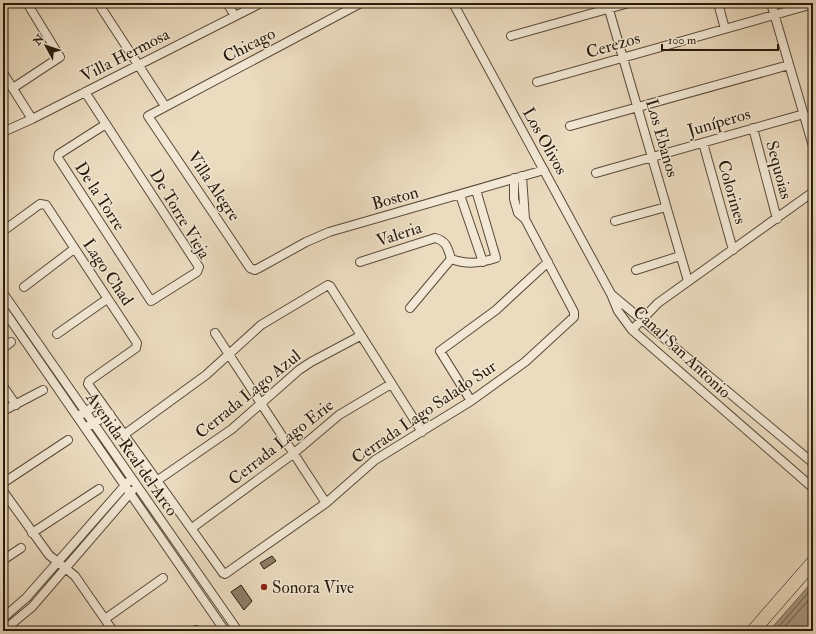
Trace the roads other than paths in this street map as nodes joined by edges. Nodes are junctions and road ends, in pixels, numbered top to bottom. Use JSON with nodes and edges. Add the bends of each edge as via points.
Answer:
{"nodes":[{"id":1,"x":27,"y":3,"type":"edge"},
{"id":2,"x":98,"y":3,"type":"edge"},
{"id":3,"x":227,"y":3,"type":"edge"},
{"id":4,"x":261,"y":3,"type":"edge"},
{"id":5,"x":361,"y":3,"type":"edge"},
{"id":6,"x":452,"y":3,"type":"edge"},
{"id":7,"x":629,"y":3,"type":"edge"},
{"id":8,"x":718,"y":3,"type":"edge"},
{"id":9,"x":771,"y":3,"type":"edge"},
{"id":10,"x":813,"y":4,"type":"edge"},
{"id":11,"x":608,"y":6,"type":"edge"},
{"id":12,"x":775,"y":15,"type":"junction"},
{"id":13,"x":235,"y":16,"type":"junction"},
{"id":14,"x":725,"y":29,"type":"junction"},
{"id":15,"x":511,"y":36,"type":"dead end"},
{"id":16,"x":623,"y":59,"type":"junction"},
{"id":17,"x":139,"y":65,"type":"junction"},
{"id":18,"x":789,"y":65,"type":"junction"},
{"id":19,"x":3,"y":73,"type":"edge"},
{"id":20,"x":537,"y":82,"type":"dead end"},
{"id":21,"x":13,"y":88,"type":"junction"},
{"id":22,"x":85,"y":92,"type":"junction"},
{"id":23,"x":165,"y":106,"type":"junction"},
{"id":24,"x":638,"y":108,"type":"junction"},
{"id":25,"x":150,"y":114,"type":"joint"},
{"id":26,"x":804,"y":114,"type":"junction"},
{"id":27,"x":32,"y":119,"type":"junction"},
{"id":28,"x":106,"y":124,"type":"junction"},
{"id":29,"x":570,"y":126,"type":"dead end"},
{"id":30,"x":753,"y":128,"type":"junction"},
{"id":31,"x":3,"y":132,"type":"edge"},
{"id":32,"x":703,"y":143,"type":"junction"},
{"id":33,"x":813,"y":146,"type":"edge"},
{"id":34,"x":652,"y":157,"type":"junction"},
{"id":35,"x":544,"y":170,"type":"junction"},
{"id":36,"x":596,"y":173,"type":"dead end"},
{"id":37,"x":522,"y":176,"type":"junction"},
{"id":38,"x":514,"y":178,"type":"junction"},
{"id":39,"x":476,"y":190,"type":"junction"},
{"id":40,"x":813,"y":192,"type":"edge"},
{"id":41,"x":460,"y":195,"type":"junction"},
{"id":42,"x":666,"y":207,"type":"junction"},
{"id":43,"x":777,"y":219,"type":"junction"},
{"id":44,"x":524,"y":220,"type":"junction"},
{"id":45,"x":615,"y":221,"type":"dead end"},
{"id":46,"x":3,"y":231,"type":"edge"},
{"id":47,"x":74,"y":250,"type":"junction"},
{"id":48,"x":733,"y":250,"type":"junction"},
{"id":49,"x":680,"y":256,"type":"junction"},
{"id":50,"x":451,"y":259,"type":"junction"},
{"id":51,"x":360,"y":262,"type":"dead end"},
{"id":52,"x":483,"y":262,"type":"junction"},
{"id":53,"x":548,"y":262,"type":"junction"},
{"id":54,"x":259,"y":268,"type":"joint"},
{"id":55,"x":636,"y":270,"type":"dead end"},
{"id":56,"x":688,"y":281,"type":"junction"},
{"id":57,"x":24,"y":287,"type":"dead end"},
{"id":58,"x":3,"y":293,"type":"edge"},
{"id":59,"x":611,"y":294,"type":"junction"},
{"id":60,"x":107,"y":299,"type":"junction"},
{"id":61,"x":150,"y":300,"type":"joint"},
{"id":62,"x":410,"y":308,"type":"dead end"},
{"id":63,"x":3,"y":309,"type":"edge"},
{"id":64,"x":641,"y":320,"type":"junction"},
{"id":65,"x":632,"y":330,"type":"junction"},
{"id":66,"x":215,"y":333,"type":"dead end"},
{"id":67,"x":57,"y":334,"type":"dead end"},
{"id":68,"x":360,"y":336,"type":"junction"},
{"id":69,"x":11,"y":342,"type":"dead end"},
{"id":70,"x":3,"y":348,"type":"edge"},
{"id":71,"x":229,"y":356,"type":"junction"},
{"id":72,"x":391,"y":384,"type":"junction"},
{"id":73,"x":3,"y":386,"type":"edge"},
{"id":74,"x":43,"y":390,"type":"dead end"},
{"id":75,"x":471,"y":401,"type":"junction"},
{"id":76,"x":101,"y":402,"type":"junction"},
{"id":77,"x":261,"y":404,"type":"junction"},
{"id":78,"x":16,"y":405,"type":"junction"},
{"id":79,"x":3,"y":411,"type":"edge"},
{"id":80,"x":85,"y":412,"type":"junction"},
{"id":81,"x":110,"y":414,"type":"junction"},
{"id":82,"x":76,"y":417,"type":"junction"},
{"id":83,"x":93,"y":423,"type":"junction"},
{"id":84,"x":84,"y":428,"type":"junction"},
{"id":85,"x":422,"y":432,"type":"junction"},
{"id":86,"x":125,"y":434,"type":"junction"},
{"id":87,"x":68,"y":440,"type":"dead end"},
{"id":88,"x":293,"y":454,"type":"junction"},
{"id":89,"x":813,"y":463,"type":"edge"},
{"id":90,"x":131,"y":478,"type":"junction"},
{"id":91,"x":158,"y":480,"type":"junction"},
{"id":92,"x":3,"y":483,"type":"edge"},
{"id":93,"x":125,"y":486,"type":"junction"},
{"id":94,"x":137,"y":486,"type":"junction"},
{"id":95,"x":813,"y":488,"type":"edge"},
{"id":96,"x":99,"y":489,"type":"dead end"},
{"id":97,"x":3,"y":491,"type":"edge"},
{"id":98,"x":130,"y":494,"type":"junction"},
{"id":99,"x":326,"y":503,"type":"junction"},
{"id":100,"x":192,"y":528,"type":"junction"},
{"id":101,"x":32,"y":533,"type":"junction"},
{"id":102,"x":21,"y":548,"type":"dead end"},
{"id":103,"x":3,"y":560,"type":"edge"},
{"id":104,"x":59,"y":562,"type":"junction"},
{"id":105,"x":813,"y":562,"type":"edge"},
{"id":106,"x":66,"y":568,"type":"junction"},
{"id":107,"x":163,"y":578,"type":"dead end"},
{"id":108,"x":3,"y":618,"type":"edge"},
{"id":109,"x":105,"y":619,"type":"junction"},
{"id":110,"x":3,"y":631,"type":"edge"},
{"id":111,"x":113,"y":631,"type":"edge"},
{"id":112,"x":225,"y":631,"type":"edge"},
{"id":113,"x":238,"y":631,"type":"edge"},
{"id":114,"x":753,"y":631,"type":"edge"}],
"edges":[{"from":1,"to":21,"type":"street","via":[[60,57]]},
{"from":2,"to":17,"type":"street"},
{"from":3,"to":13,"type":"street"},
{"from":4,"to":13,"type":"street","name":"Villa Hermosa"},
{"from":5,"to":23,"type":"street","name":"Chicago"},
{"from":6,"to":35,"type":"street","name":"Los Olivos"},
{"from":7,"to":11,"type":"street"},
{"from":8,"to":14,"type":"street"},
{"from":9,"to":12,"type":"street"},
{"from":10,"to":12,"type":"street","name":"Cerezos"},
{"from":11,"to":15,"type":"street"},
{"from":11,"to":16,"type":"street","name":"Los Ebanos"},
{"from":12,"to":14,"type":"street","name":"Cerezos"},
{"from":12,"to":18,"type":"street"},
{"from":13,"to":17,"type":"street","name":"Villa Hermosa"},
{"from":14,"to":16,"type":"street","name":"Cerezos"},
{"from":16,"to":20,"type":"street","name":"Cerezos"},
{"from":16,"to":24,"type":"street","name":"Los Ebanos"},
{"from":17,"to":22,"type":"street","name":"Villa Hermosa"},
{"from":17,"to":23,"type":"street"},
{"from":18,"to":24,"type":"street"},
{"from":18,"to":26,"type":"street"},
{"from":19,"to":21,"type":"street"},
{"from":21,"to":27,"type":"street"},
{"from":22,"to":27,"type":"street","name":"Villa Hermosa"},
{"from":22,"to":28,"type":"street"},
{"from":23,"to":25,"type":"street","name":"Chicago"},
{"from":24,"to":29,"type":"street"},
{"from":24,"to":34,"type":"street","name":"Los Ebanos"},
{"from":25,"to":54,"type":"street","name":"Villa Alegre","via":[[148,118],[250,268]]},
{"from":26,"to":30,"type":"street","name":"Juníperos"},
{"from":26,"to":33,"type":"street"},
{"from":27,"to":31,"type":"street","name":"Villa Hermosa"},
{"from":28,"to":61,"type":"street","name":"De la Torre","via":[[59,154],[58,158]]},
{"from":28,"to":61,"type":"street","name":"De Torre Vieja","via":[[198,268],[197,272]]},
{"from":30,"to":32,"type":"street","name":"Juníperos"},
{"from":30,"to":43,"type":"street","name":"Sequoias"},
{"from":32,"to":34,"type":"street","name":"Juníperos"},
{"from":32,"to":48,"type":"street","name":"Colorines"},
{"from":34,"to":36,"type":"street","name":"Juníperos"},
{"from":34,"to":42,"type":"street","name":"Los Ebanos"},
{"from":35,"to":37,"type":"street","name":"Boston"},
{"from":35,"to":59,"type":"street","name":"Los Olivos"},
{"from":37,"to":38,"type":"street","name":"Boston"},
{"from":37,"to":44,"type":"street"},
{"from":38,"to":39,"type":"street","name":"Boston"},
{"from":38,"to":44,"type":"street","via":[[515,202],[518,213]]},
{"from":39,"to":41,"type":"street","name":"Boston"},
{"from":39,"to":52,"type":"street","via":[[496,258]]},
{"from":40,"to":43,"type":"street"},
{"from":41,"to":52,"type":"street"},
{"from":41,"to":54,"type":"street","name":"Boston","via":[[317,236]]},
{"from":42,"to":45,"type":"street"},
{"from":42,"to":49,"type":"street","name":"Los Ebanos"},
{"from":43,"to":48,"type":"street"},
{"from":44,"to":53,"type":"street"},
{"from":46,"to":47,"type":"street","name":"Lago Chad","via":[[40,204],[44,204]]},
{"from":47,"to":57,"type":"street"},
{"from":47,"to":60,"type":"street","name":"Lago Chad"},
{"from":48,"to":56,"type":"street"},
{"from":49,"to":55,"type":"street"},
{"from":49,"to":56,"type":"street","name":"Los Ebanos"},
{"from":50,"to":51,"type":"street","name":"Valeria","via":[[446,244],[435,238]]},
{"from":50,"to":52,"type":"street","via":[[471,264]]},
{"from":50,"to":62,"type":"street"},
{"from":53,"to":75,"type":"street","name":"Cerrada Lago Salado Sur","via":[[574,312],[574,317],[536,353]]},
{"from":53,"to":75,"type":"street","via":[[496,310],[440,351]]},
{"from":56,"to":64,"type":"street","via":[[658,302]]},
{"from":58,"to":80,"type":"street","name":"Avenida Real del Arco"},
{"from":59,"to":64,"type":"street","name":"Canal San Antonio"},
{"from":59,"to":65,"type":"street","name":"Canal San Antonio","via":[[618,311]]},
{"from":60,"to":67,"type":"street"},
{"from":60,"to":76,"type":"street","name":"Lago Chad","via":[[138,345],[89,380],[88,384]]},
{"from":63,"to":82,"type":"street","name":"Avenida Real del Arco"},
{"from":64,"to":65,"type":"street"},
{"from":64,"to":89,"type":"street","name":"Canal San Antonio"},
{"from":65,"to":95,"type":"street","name":"Canal San Antonio"},
{"from":66,"to":71,"type":"street"},
{"from":68,"to":71,"type":"street","via":[[330,286],[326,285],[261,325]]},
{"from":68,"to":72,"type":"street"},
{"from":68,"to":77,"type":"street","name":"Cerrada Lago Azul","via":[[305,366]]},
{"from":69,"to":70,"type":"street"},
{"from":71,"to":77,"type":"street"},
{"from":71,"to":86,"type":"street","via":[[206,376]]},
{"from":72,"to":85,"type":"street"},
{"from":72,"to":88,"type":"street","name":"Cerrada Lago Erie","via":[[339,415]]},
{"from":73,"to":78,"type":"street"},
{"from":74,"to":78,"type":"street"},
{"from":75,"to":85,"type":"street","name":"Cerrada Lago Salado Sur"},
{"from":76,"to":80,"type":"street"},
{"from":76,"to":81,"type":"street"},
{"from":77,"to":88,"type":"street"},
{"from":77,"to":91,"type":"street","name":"Cerrada Lago Azul","via":[[232,430]]},
{"from":78,"to":79,"type":"street"},
{"from":80,"to":82,"type":"street"},
{"from":80,"to":83,"type":"street","name":"Avenida Real del Arco"},
{"from":81,"to":83,"type":"street"},
{"from":81,"to":86,"type":"street"},
{"from":82,"to":84,"type":"street","name":"Avenida Real del Arco"},
{"from":83,"to":84,"type":"street"},
{"from":83,"to":90,"type":"street","name":"Avenida Real del Arco"},
{"from":84,"to":93,"type":"street","name":"Avenida Real del Arco"},
{"from":85,"to":99,"type":"street","name":"Cerrada Lago Salado Sur","via":[[375,460]]},
{"from":86,"to":91,"type":"street"},
{"from":87,"to":92,"type":"street"},
{"from":88,"to":99,"type":"street"},
{"from":88,"to":100,"type":"street","name":"Cerrada Lago Erie"},
{"from":90,"to":93,"type":"street"},
{"from":90,"to":94,"type":"street","name":"Avenida Real del Arco"},
{"from":91,"to":100,"type":"street"},
{"from":93,"to":98,"type":"street","name":"Avenida Real del Arco"},
{"from":93,"to":104,"type":"street"},
{"from":94,"to":98,"type":"street"},
{"from":94,"to":113,"type":"street","name":"Avenida Real del Arco"},
{"from":96,"to":101,"type":"street"},
{"from":97,"to":101,"type":"street"},
{"from":98,"to":106,"type":"street"},
{"from":98,"to":112,"type":"street","name":"Avenida Real del Arco"},
{"from":99,"to":100,"type":"street","name":"Cerrada Lago Salado Sur","via":[[225,574]]},
{"from":101,"to":104,"type":"street","via":[[49,555]]},
{"from":102,"to":103,"type":"street"},
{"from":104,"to":106,"type":"street"},
{"from":104,"to":108,"type":"street","via":[[26,598]]},
{"from":105,"to":114,"type":"main road"},
{"from":106,"to":109,"type":"street","via":[[75,576]]},
{"from":106,"to":110,"type":"street","via":[[27,613]]},
{"from":107,"to":109,"type":"street"},
{"from":109,"to":111,"type":"street"}]}
